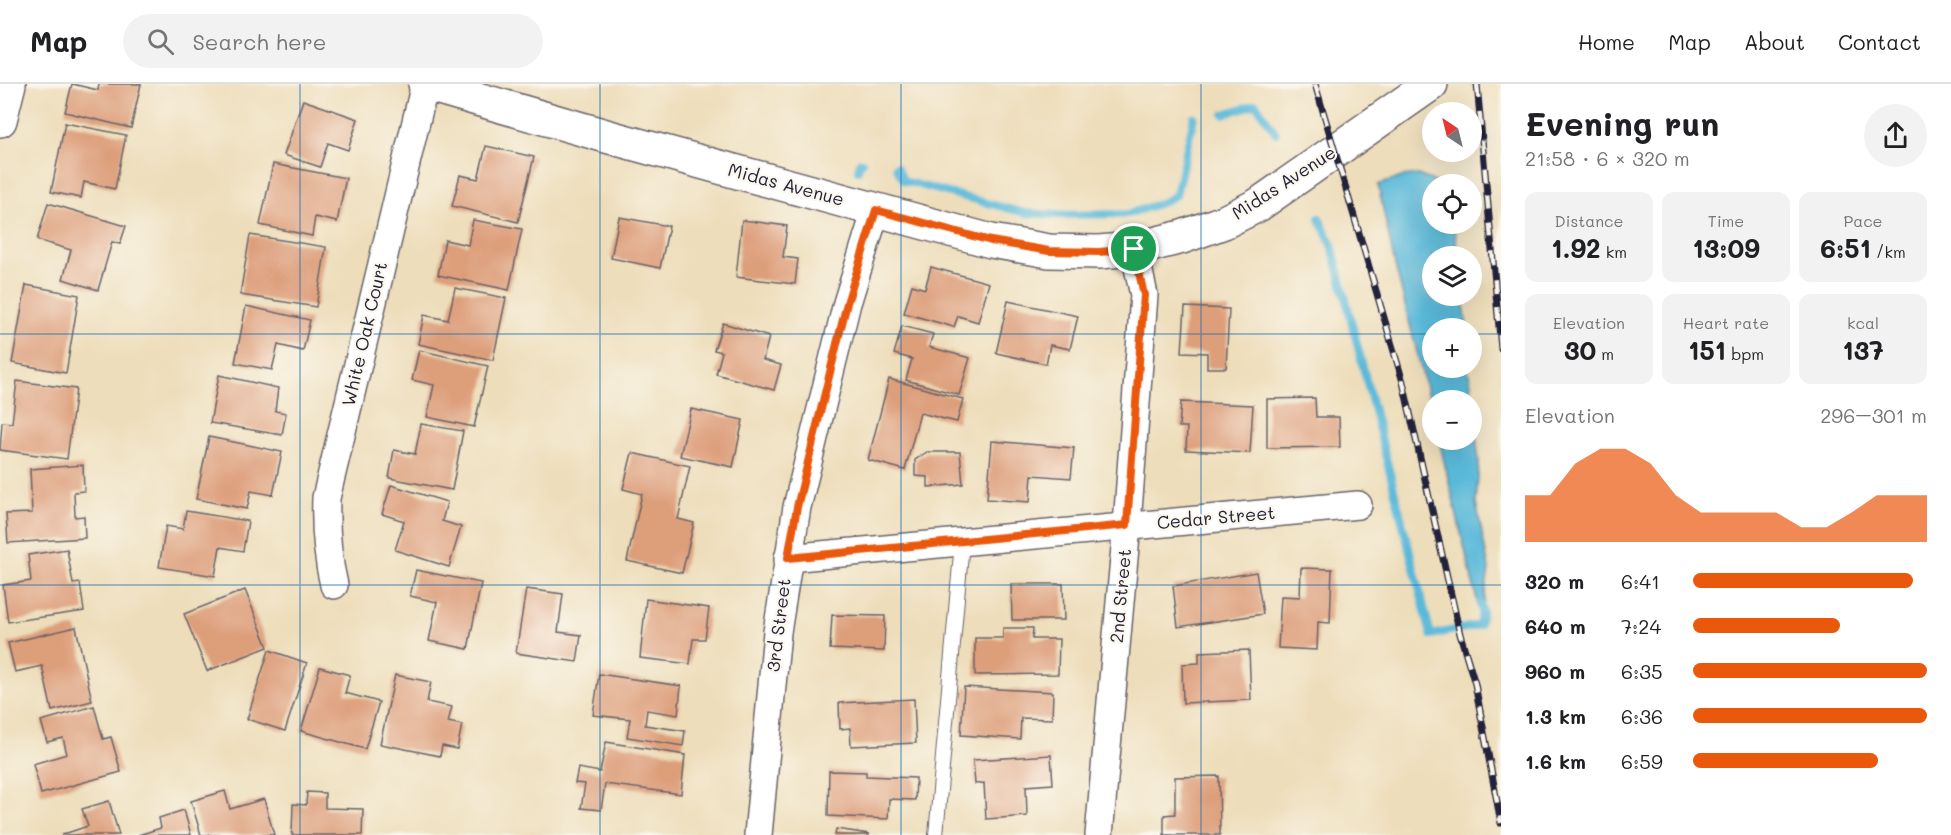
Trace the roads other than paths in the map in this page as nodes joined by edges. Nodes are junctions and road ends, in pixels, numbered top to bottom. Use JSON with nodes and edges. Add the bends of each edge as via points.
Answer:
{"nodes":[{"id":1,"x":9,"y":84,"type":"edge"},
{"id":2,"x":425,"y":84,"type":"edge"},
{"id":3,"x":1431,"y":84,"type":"edge"},
{"id":4,"x":0,"y":120,"type":"edge"},
{"id":5,"x":876,"y":210,"type":"junction"},
{"id":6,"x":1134,"y":249,"type":"junction"},
{"id":7,"x":1358,"y":505,"type":"dead end"},
{"id":8,"x":1127,"y":525,"type":"junction"},
{"id":9,"x":962,"y":542,"type":"junction"},
{"id":10,"x":788,"y":558,"type":"junction"},
{"id":11,"x":334,"y":585,"type":"dead end"},
{"id":12,"x":759,"y":835,"type":"edge"},
{"id":13,"x":936,"y":835,"type":"edge"},
{"id":14,"x":1099,"y":835,"type":"edge"}],
"edges":[{"from":1,"to":4,"type":"street"},
{"from":2,"to":5,"type":"street","name":"Midas Avenue"},
{"from":2,"to":11,"type":"street","name":"White Oak Court","via":[[326,498],[325,531]]},
{"from":3,"to":6,"type":"street","name":"Midas Avenue","via":[[1258,205],[1182,237]]},
{"from":5,"to":6,"type":"street","name":"Midas Avenue","via":[[991,241],[1049,251]]},
{"from":5,"to":10,"type":"street","name":"3rd Street","via":[[847,303]]},
{"from":6,"to":8,"type":"street","name":"2nd Street","via":[[1144,295]]},
{"from":7,"to":8,"type":"street","name":"Cedar Street"},
{"from":8,"to":9,"type":"street","name":"Cedar Street"},
{"from":8,"to":14,"type":"street","name":"2nd Street"},
{"from":9,"to":10,"type":"street","name":"Cedar Street"},
{"from":9,"to":13,"type":"lane"},
{"from":10,"to":12,"type":"street","name":"3rd Street","via":[[777,632]]}]}
